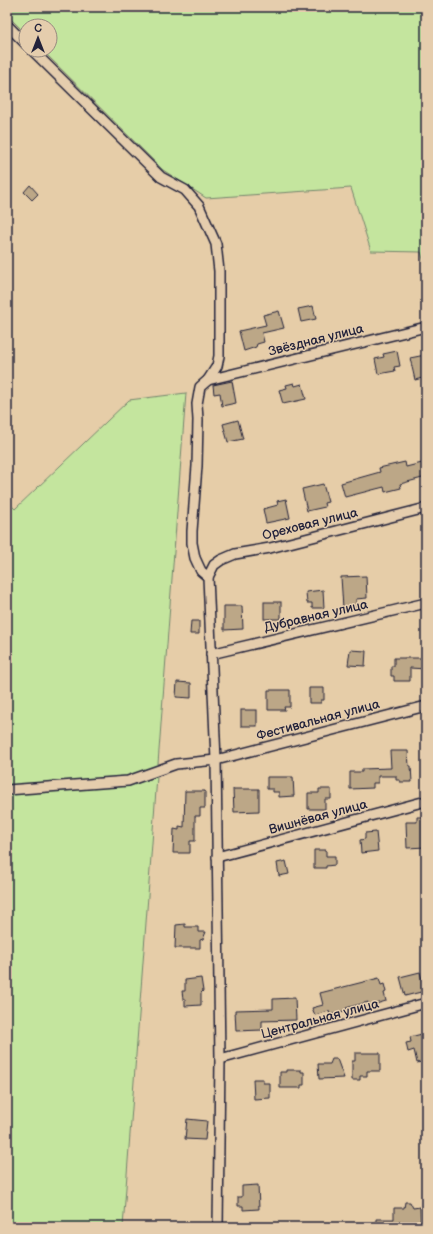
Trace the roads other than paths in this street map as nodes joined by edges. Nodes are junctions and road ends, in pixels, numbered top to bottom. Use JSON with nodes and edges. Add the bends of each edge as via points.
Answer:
{"nodes":[{"id":1,"x":7,"y":25,"type":"edge"},
{"id":2,"x":18,"y":36,"type":"edge"},
{"id":3,"x":40,"y":58,"type":"edge"},
{"id":4,"x":426,"y":327,"type":"edge"},
{"id":5,"x":210,"y":379,"type":"junction"},
{"id":6,"x":426,"y":508,"type":"edge"},
{"id":7,"x":208,"y":576,"type":"junction"},
{"id":8,"x":426,"y":603,"type":"edge"},
{"id":9,"x":212,"y":654,"type":"junction"},
{"id":10,"x":426,"y":706,"type":"edge"},
{"id":11,"x":216,"y":760,"type":"junction"},
{"id":12,"x":7,"y":790,"type":"edge"},
{"id":13,"x":426,"y":801,"type":"edge"},
{"id":14,"x":217,"y":857,"type":"junction"},
{"id":15,"x":426,"y":1003,"type":"edge"},
{"id":16,"x":220,"y":1059,"type":"junction"},
{"id":17,"x":218,"y":1227,"type":"edge"}],
"edges":[{"from":1,"to":2,"type":"street"},
{"from":3,"to":5,"type":"street","via":[[160,177],[184,190],[199,206],[216,244],[219,271],[219,356]]},
{"from":4,"to":5,"type":"street","name":"Звёздная улица"},
{"from":5,"to":7,"type":"street","via":[[200,387],[197,400],[197,466],[192,531],[195,558],[201,571]]},
{"from":6,"to":7,"type":"street","name":"Ореховая улица","via":[[270,548],[235,554],[214,565]]},
{"from":7,"to":9,"type":"street"},
{"from":8,"to":9,"type":"street","name":"Дубравная улица"},
{"from":9,"to":11,"type":"street"},
{"from":10,"to":11,"type":"street","name":"Фестивальная улица"},
{"from":11,"to":12,"type":"street","name":"Фестивальная улица","via":[[176,764],[128,781]]},
{"from":11,"to":14,"type":"street"},
{"from":13,"to":14,"type":"street","name":"Вишнёвая улица"},
{"from":14,"to":16,"type":"street"},
{"from":15,"to":16,"type":"street","name":"Центральная улица"},
{"from":16,"to":17,"type":"street"}]}
